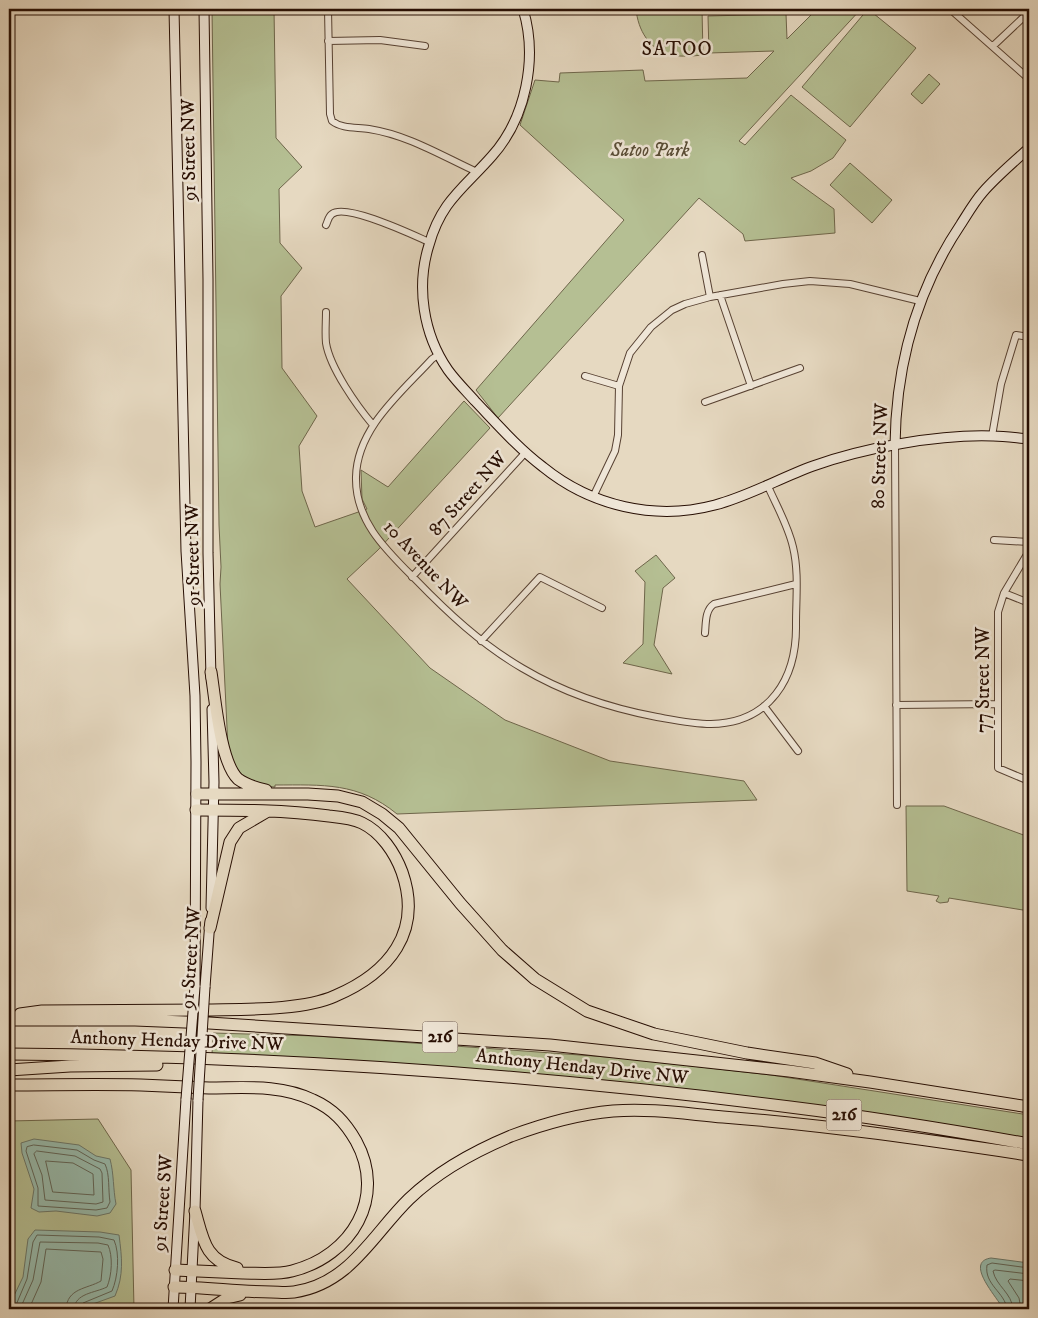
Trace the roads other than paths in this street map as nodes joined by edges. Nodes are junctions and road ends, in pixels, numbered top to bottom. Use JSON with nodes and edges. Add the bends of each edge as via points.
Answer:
{"nodes":[{"id":1,"x":174,"y":9,"type":"edge"},
{"id":2,"x":204,"y":9,"type":"edge"},
{"id":3,"x":328,"y":9,"type":"edge"},
{"id":4,"x":524,"y":9,"type":"edge"},
{"id":5,"x":950,"y":9,"type":"edge"},
{"id":6,"x":1029,"y":12,"type":"edge"},
{"id":7,"x":328,"y":41,"type":"junction"},
{"id":8,"x":426,"y":46,"type":"dead end"},
{"id":9,"x":993,"y":46,"type":"junction"},
{"id":10,"x":1029,"y":79,"type":"edge"},
{"id":11,"x":1029,"y":148,"type":"edge"},
{"id":12,"x":477,"y":172,"type":"junction"},
{"id":13,"x":326,"y":224,"type":"dead end"},
{"id":14,"x":429,"y":242,"type":"junction"},
{"id":15,"x":702,"y":255,"type":"dead end"},
{"id":16,"x":720,"y":295,"type":"junction"},
{"id":17,"x":710,"y":297,"type":"junction"},
{"id":18,"x":920,"y":301,"type":"junction"},
{"id":19,"x":326,"y":312,"type":"dead end"},
{"id":20,"x":1029,"y":337,"type":"edge"},
{"id":21,"x":438,"y":355,"type":"junction"},
{"id":22,"x":800,"y":368,"type":"dead end"},
{"id":23,"x":585,"y":376,"type":"dead end"},
{"id":24,"x":619,"y":386,"type":"junction"},
{"id":25,"x":751,"y":386,"type":"junction"},
{"id":26,"x":705,"y":402,"type":"dead end"},
{"id":27,"x":373,"y":425,"type":"junction"},
{"id":28,"x":992,"y":436,"type":"junction"},
{"id":29,"x":1029,"y":440,"type":"edge"},
{"id":30,"x":895,"y":446,"type":"junction"},
{"id":31,"x":525,"y":452,"type":"junction"},
{"id":32,"x":767,"y":484,"type":"junction"},
{"id":33,"x":593,"y":497,"type":"junction"},
{"id":34,"x":994,"y":540,"type":"dead end"},
{"id":35,"x":1029,"y":542,"type":"edge"},
{"id":36,"x":1029,"y":551,"type":"edge"},
{"id":37,"x":412,"y":577,"type":"junction"},
{"id":38,"x":796,"y":584,"type":"junction"},
{"id":39,"x":1004,"y":593,"type":"junction"},
{"id":40,"x":1029,"y":603,"type":"edge"},
{"id":41,"x":602,"y":608,"type":"dead end"},
{"id":42,"x":705,"y":633,"type":"dead end"},
{"id":43,"x":481,"y":641,"type":"junction"},
{"id":44,"x":211,"y":672,"type":"junction"},
{"id":45,"x":997,"y":704,"type":"junction"},
{"id":46,"x":896,"y":705,"type":"junction"},
{"id":47,"x":764,"y":706,"type":"junction"},
{"id":48,"x":798,"y":751,"type":"dead end"},
{"id":49,"x":1029,"y":781,"type":"edge"},
{"id":50,"x":197,"y":794,"type":"junction"},
{"id":51,"x":214,"y":794,"type":"junction"},
{"id":52,"x":293,"y":794,"type":"junction"},
{"id":53,"x":897,"y":806,"type":"dead end"},
{"id":54,"x":196,"y":810,"type":"junction"},
{"id":55,"x":214,"y":810,"type":"junction"},
{"id":56,"x":270,"y":811,"type":"junction"},
{"id":57,"x":210,"y":928,"type":"junction"},
{"id":58,"x":9,"y":1016,"type":"edge"},
{"id":59,"x":9,"y":1020,"type":"edge"},
{"id":60,"x":9,"y":1054,"type":"edge"},
{"id":61,"x":225,"y":1060,"type":"junction"},
{"id":62,"x":9,"y":1070,"type":"edge"},
{"id":63,"x":870,"y":1082,"type":"junction"},
{"id":64,"x":9,"y":1084,"type":"edge"},
{"id":65,"x":186,"y":1099,"type":"joint"},
{"id":66,"x":198,"y":1100,"type":"joint"},
{"id":67,"x":1029,"y":1107,"type":"edge"},
{"id":68,"x":1029,"y":1144,"type":"edge"},
{"id":69,"x":1029,"y":1155,"type":"edge"},
{"id":70,"x":195,"y":1211,"type":"junction"},
{"id":71,"x":175,"y":1270,"type":"junction"},
{"id":72,"x":192,"y":1271,"type":"junction"},
{"id":73,"x":260,"y":1274,"type":"junction"},
{"id":74,"x":174,"y":1287,"type":"junction"},
{"id":75,"x":191,"y":1287,"type":"junction"},
{"id":76,"x":267,"y":1292,"type":"junction"},
{"id":77,"x":173,"y":1309,"type":"edge"},
{"id":78,"x":190,"y":1309,"type":"edge"},
{"id":79,"x":210,"y":1309,"type":"edge"}],
"edges":[{"from":1,"to":50,"type":"main road","name":"91 Street NW","via":[[186,551]]},
{"from":2,"to":44,"type":"main road","name":"91 Street NW"},
{"from":3,"to":7,"type":"street"},
{"from":4,"to":12,"type":"main road","via":[[530,52],[523,99],[504,139]]},
{"from":5,"to":9,"type":"street"},
{"from":6,"to":9,"type":"street"},
{"from":7,"to":8,"type":"street","via":[[380,40]]},
{"from":7,"to":12,"type":"street","via":[[332,121],[341,126],[369,128],[399,136]]},
{"from":9,"to":10,"type":"street"},
{"from":11,"to":18,"type":"main road","name":"80 Street NW","via":[[982,193],[947,246]]},
{"from":12,"to":14,"type":"main road","via":[[448,203]]},
{"from":13,"to":14,"type":"street","via":[[332,214],[345,212],[380,221]]},
{"from":14,"to":21,"type":"main road","via":[[423,274],[423,303]]},
{"from":15,"to":17,"type":"street"},
{"from":16,"to":17,"type":"street"},
{"from":16,"to":18,"type":"street","via":[[821,281],[850,284]]},
{"from":16,"to":25,"type":"street"},
{"from":17,"to":24,"type":"street","via":[[672,310],[651,327],[630,353]]},
{"from":18,"to":30,"type":"main road","name":"80 Street NW","via":[[900,377]]},
{"from":19,"to":27,"type":"street","via":[[326,343],[330,357]]},
{"from":20,"to":28,"type":"street","via":[[1016,335],[1001,384]]},
{"from":21,"to":27,"type":"street","name":"10 Avenue NW"},
{"from":21,"to":31,"type":"main road","via":[[461,386]]},
{"from":22,"to":25,"type":"street"},
{"from":23,"to":24,"type":"street"},
{"from":24,"to":33,"type":"street","via":[[615,451]]},
{"from":25,"to":26,"type":"street"},
{"from":27,"to":37,"type":"street","name":"10 Avenue NW","via":[[362,444],[357,464],[358,502],[372,533]]},
{"from":28,"to":29,"type":"main road"},
{"from":28,"to":30,"type":"main road","via":[[948,437]]},
{"from":30,"to":32,"type":"main road","via":[[848,455]]},
{"from":30,"to":46,"type":"street","name":"80 Street NW"},
{"from":31,"to":33,"type":"main road","via":[[565,484]]},
{"from":31,"to":37,"type":"street","name":"87 Street NW"},
{"from":32,"to":33,"type":"main road","via":[[717,504],[684,510],[638,509]]},
{"from":32,"to":38,"type":"street","via":[[792,543]]},
{"from":34,"to":35,"type":"street"},
{"from":36,"to":39,"type":"street","name":"77 Street NW"},
{"from":37,"to":43,"type":"street","name":"10 Avenue NW"},
{"from":38,"to":42,"type":"street","via":[[714,604],[708,612]]},
{"from":38,"to":47,"type":"street","via":[[793,660],[783,684]]},
{"from":39,"to":40,"type":"street"},
{"from":39,"to":45,"type":"street","name":"77 Street NW","via":[[998,612]]},
{"from":41,"to":43,"type":"street","via":[[540,577]]},
{"from":43,"to":47,"type":"street","name":"10 Avenue NW","via":[[560,688],[627,711],[705,724],[742,718]]},
{"from":44,"to":51,"type":"main road","name":"91 Street NW"},
{"from":44,"to":52,"type":"highway","via":[[231,771],[239,780],[253,787]]},
{"from":45,"to":46,"type":"street"},
{"from":45,"to":49,"type":"street","name":"77 Street NW","via":[[998,768]]},
{"from":46,"to":53,"type":"street","name":"80 Street NW"},
{"from":47,"to":48,"type":"street"},
{"from":50,"to":51,"type":"highway"},
{"from":50,"to":54,"type":"main road","name":"91 Street NW"},
{"from":51,"to":52,"type":"highway"},
{"from":51,"to":55,"type":"main road","name":"91 Street NW"},
{"from":52,"to":63,"type":"highway","via":[[338,796],[362,802],[382,814],[399,828],[502,950],[535,979],[587,1011],[654,1034],[815,1063]]},
{"from":54,"to":55,"type":"highway"},
{"from":54,"to":65,"type":"main road","name":"91 Street NW","bridge":true,"via":[[195,987]]},
{"from":55,"to":56,"type":"highway"},
{"from":55,"to":57,"type":"main road","name":"91 Street NW"},
{"from":56,"to":57,"type":"highway","via":[[239,828],[230,842]]},
{"from":56,"to":58,"type":"highway","via":[[294,811],[362,823],[389,847],[397,859],[409,897],[405,928],[389,960],[374,975],[333,997],[279,1007],[42,1011]]},
{"from":57,"to":66,"type":"main road","name":"91 Street NW","bridge":true},
{"from":59,"to":63,"type":"highway","name":"Anthony Henday Drive NW","number":"216","via":[[209,1023],[473,1039],[702,1061]]},
{"from":60,"to":61,"type":"highway","name":"Anthony Henday Drive NW","number":"216"},
{"from":61,"to":62,"type":"highway"},
{"from":61,"to":68,"type":"highway","name":"Anthony Henday Drive NW","number":"216","via":[[455,1072],[659,1091],[791,1107]]},
{"from":63,"to":67,"type":"highway","name":"Anthony Henday Drive NW","number":"216"},
{"from":64,"to":73,"type":"highway","via":[[254,1086],[296,1094],[328,1108],[342,1120],[362,1153],[368,1188],[363,1209],[345,1242],[330,1254],[291,1272]]},
{"from":65,"to":71,"type":"main road","name":"91 Street SW"},
{"from":66,"to":70,"type":"main road","name":"91 Street SW"},
{"from":69,"to":76,"type":"highway","via":[[800,1124],[640,1110],[563,1119],[510,1136],[449,1169],[409,1199],[362,1255],[329,1279],[293,1292]]},
{"from":70,"to":72,"type":"main road","name":"91 Street SW"},
{"from":70,"to":73,"type":"highway","via":[[205,1247],[215,1259],[227,1266]]},
{"from":71,"to":72,"type":"highway"},
{"from":71,"to":74,"type":"main road","name":"91 Street SW"},
{"from":72,"to":73,"type":"highway"},
{"from":72,"to":75,"type":"main road","name":"91 Street SW"},
{"from":74,"to":75,"type":"highway"},
{"from":74,"to":77,"type":"main road","name":"91 Street SW"},
{"from":75,"to":76,"type":"highway"},
{"from":75,"to":78,"type":"main road","name":"91 Street SW"},
{"from":76,"to":79,"type":"highway","via":[[228,1298]]}]}
